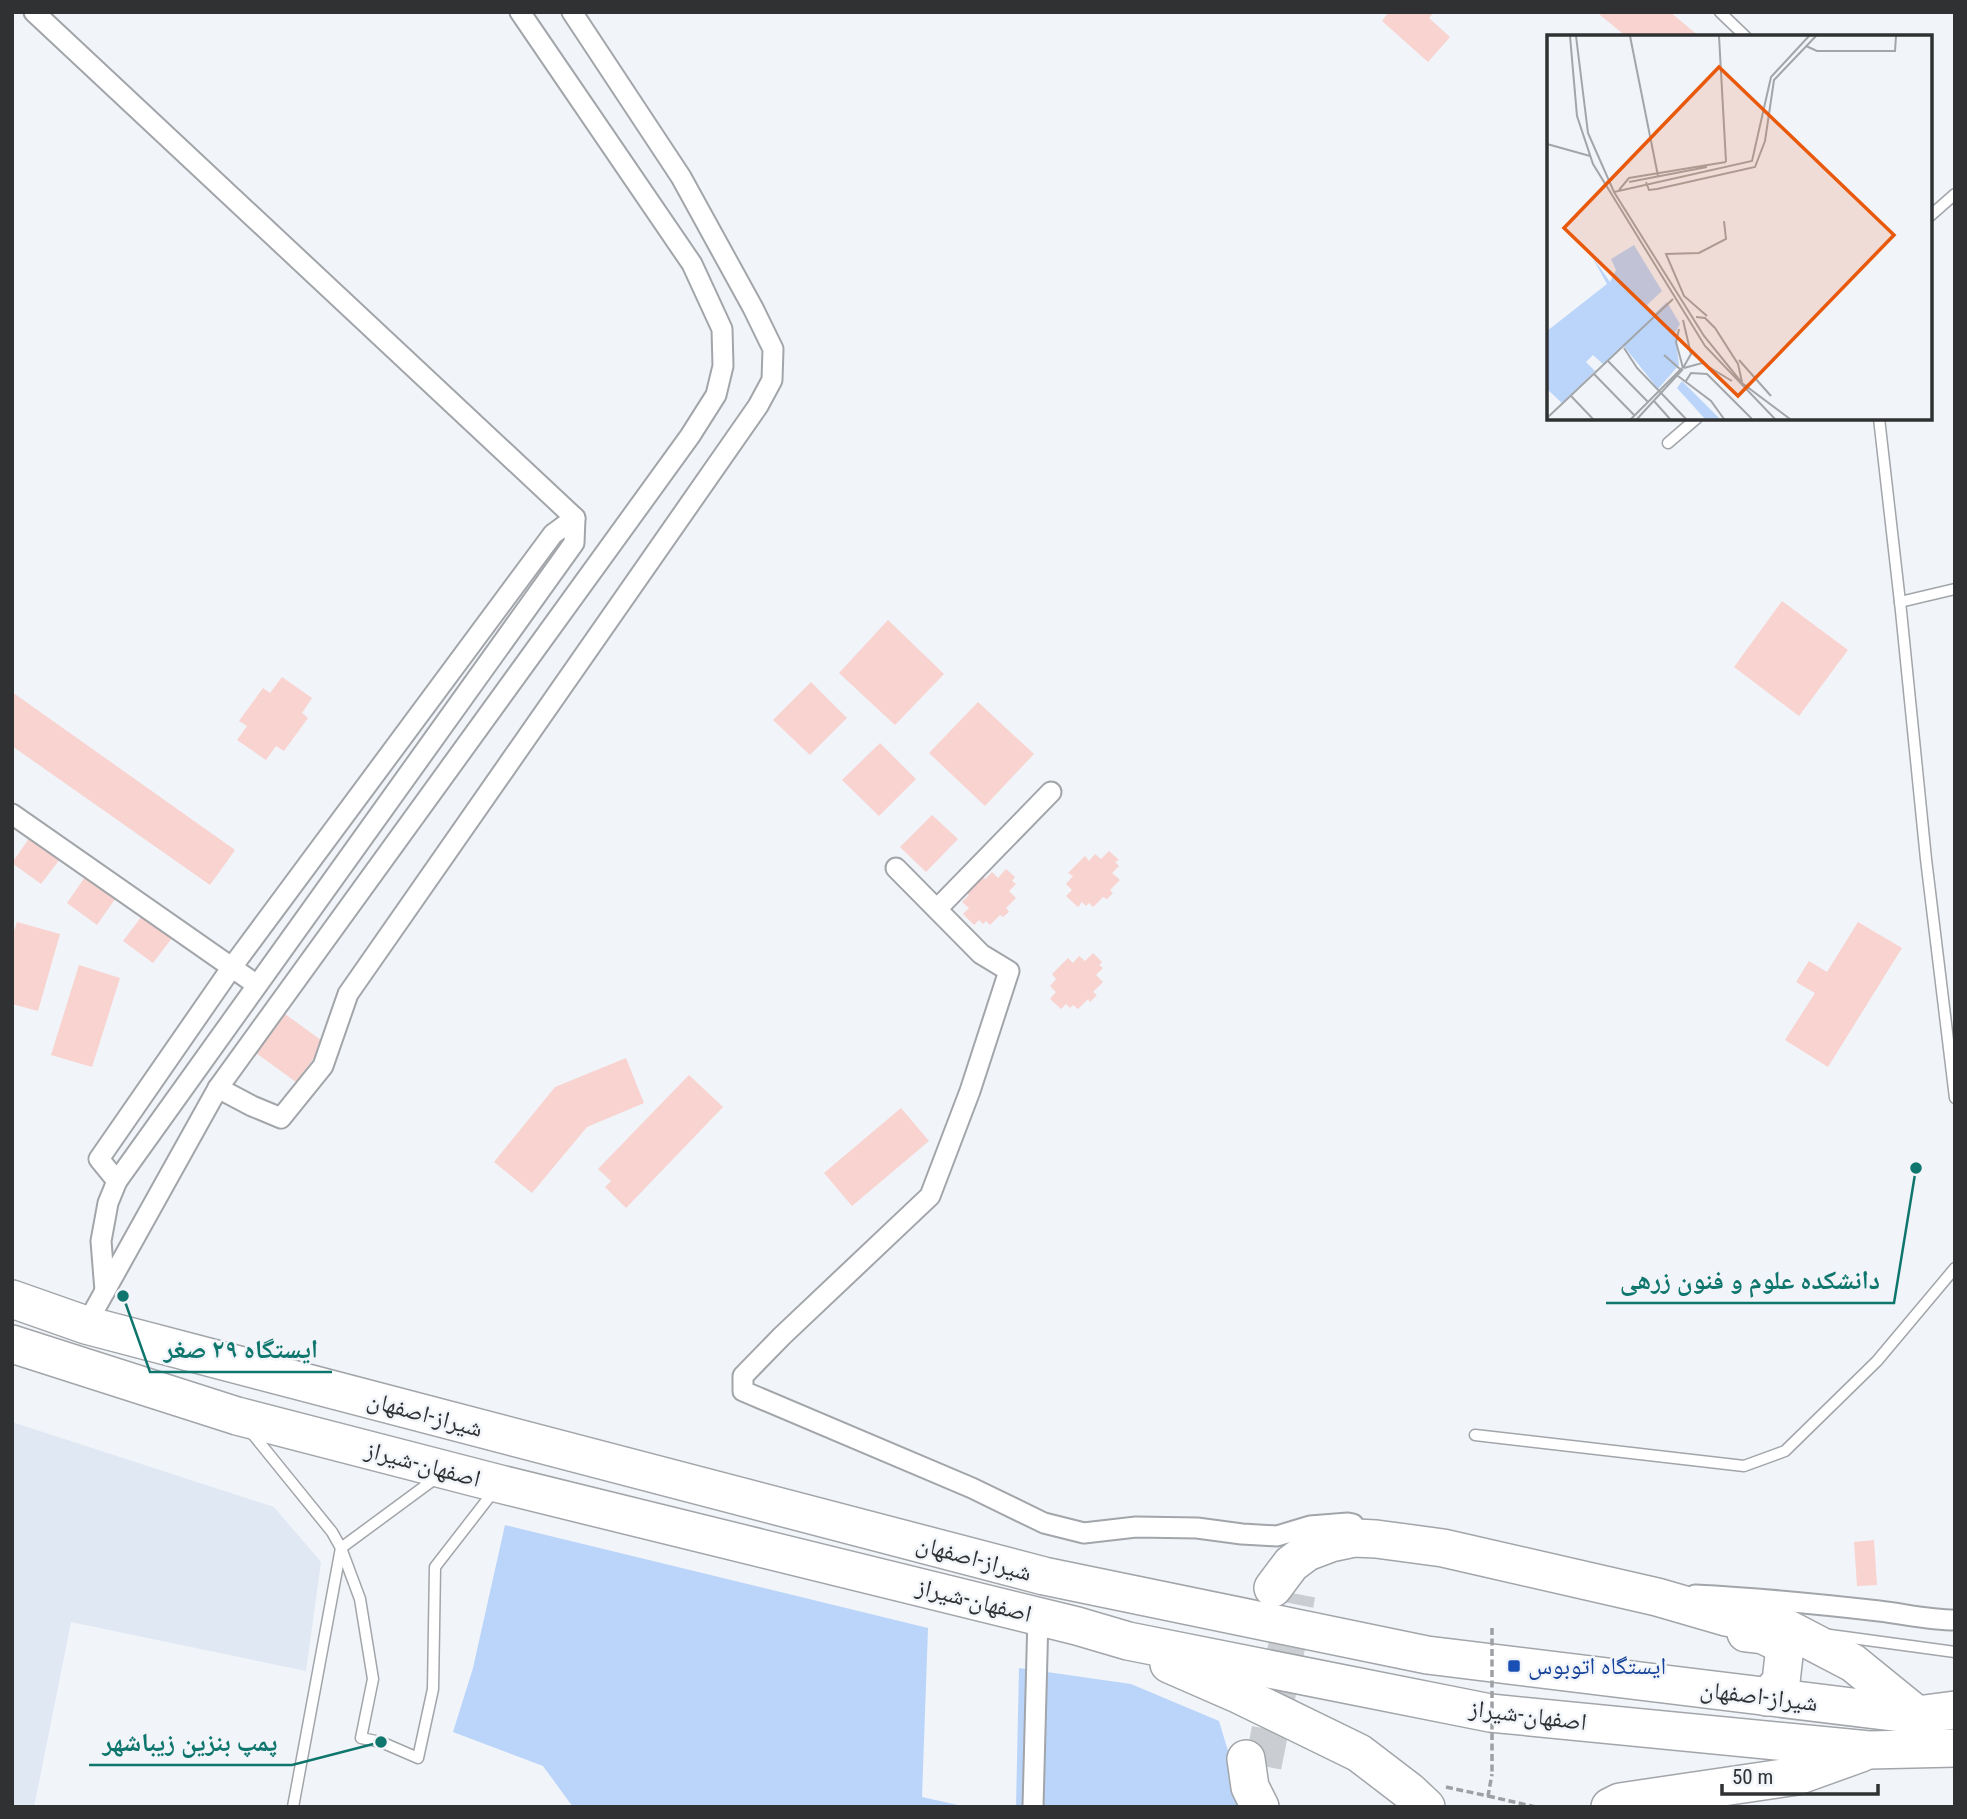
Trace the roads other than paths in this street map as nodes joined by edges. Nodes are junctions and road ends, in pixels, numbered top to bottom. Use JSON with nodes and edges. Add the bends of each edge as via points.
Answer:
{"nodes":[{"id":1,"x":34,"y":12,"type":"edge"},
{"id":2,"x":520,"y":12,"type":"edge"},
{"id":3,"x":572,"y":12,"type":"edge"},
{"id":4,"x":1720,"y":12,"type":"edge"},
{"id":5,"x":1744,"y":35,"type":"edge"},
{"id":6,"x":1955,"y":194,"type":"edge"},
{"id":7,"x":1932,"y":214,"type":"edge"},
{"id":8,"x":1695,"y":420,"type":"edge"},
{"id":9,"x":1879,"y":420,"type":"edge"},
{"id":10,"x":1668,"y":443,"type":"dead end"},
{"id":11,"x":575,"y":518,"type":"junction"},
{"id":12,"x":1955,"y":589,"type":"edge"},
{"id":13,"x":1900,"y":602,"type":"junction"},
{"id":14,"x":1051,"y":792,"type":"dead end"},
{"id":15,"x":12,"y":814,"type":"edge"},
{"id":16,"x":896,"y":869,"type":"dead end"},
{"id":17,"x":937,"y":909,"type":"junction"},
{"id":18,"x":232,"y":967,"type":"junction"},
{"id":19,"x":257,"y":985,"type":"junction"},
{"id":20,"x":218,"y":1088,"type":"junction"},
{"id":21,"x":1955,"y":1098,"type":"edge"},
{"id":22,"x":117,"y":1181,"type":"junction"},
{"id":23,"x":1955,"y":1268,"type":"edge"},
{"id":24,"x":105,"y":1291,"type":"junction"},
{"id":25,"x":12,"y":1300,"type":"edge"},
{"id":26,"x":86,"y":1325,"type":"junction"},
{"id":27,"x":12,"y":1343,"type":"edge"},
{"id":28,"x":237,"y":1416,"type":"junction"},
{"id":29,"x":1475,"y":1435,"type":"dead end"},
{"id":30,"x":446,"y":1470,"type":"junction"},
{"id":31,"x":500,"y":1484,"type":"junction"},
{"id":32,"x":341,"y":1548,"type":"junction"},
{"id":33,"x":1038,"y":1616,"type":"junction"},
{"id":34,"x":1955,"y":1620,"type":"edge"},
{"id":35,"x":1786,"y":1628,"type":"junction"},
{"id":36,"x":1128,"y":1641,"type":"junction"},
{"id":37,"x":1955,"y":1652,"type":"edge"},
{"id":38,"x":1767,"y":1697,"type":"junction"},
{"id":39,"x":1955,"y":1710,"type":"edge"},
{"id":40,"x":1917,"y":1715,"type":"junction"},
{"id":41,"x":1955,"y":1748,"type":"edge"},
{"id":42,"x":1869,"y":1750,"type":"junction"},
{"id":43,"x":1418,"y":1800,"type":"edge"},
{"id":44,"x":293,"y":1807,"type":"edge"},
{"id":45,"x":1033,"y":1807,"type":"edge"},
{"id":46,"x":1260,"y":1807,"type":"edge"},
{"id":47,"x":1280,"y":1807,"type":"edge"},
{"id":48,"x":1610,"y":1807,"type":"edge"}],
"edges":[{"from":1,"to":11,"type":"street"},
{"from":2,"to":20,"type":"street","via":[[692,264],[722,329],[723,366],[716,395]]},
{"from":3,"to":20,"type":"street","via":[[681,177],[747,296],[773,349],[772,380],[348,994],[323,1066],[281,1118]]},
{"from":4,"to":5,"type":"lane"},
{"from":6,"to":7,"type":"lane"},
{"from":8,"to":10,"type":"lane"},
{"from":9,"to":13,"type":"lane"},
{"from":11,"to":18,"type":"street","via":[[553,534]]},
{"from":11,"to":19,"type":"street","via":[[574,543]]},
{"from":12,"to":13,"type":"lane"},
{"from":13,"to":21,"type":"lane"},
{"from":14,"to":17,"type":"street"},
{"from":15,"to":18,"type":"street"},
{"from":16,"to":17,"type":"street"},
{"from":17,"to":34,"type":"street","via":[[982,954],[1009,971],[930,1196],[782,1336],[743,1377],[743,1391],[1044,1523],[1084,1533],[1148,1527],[1277,1536],[1310,1526],[1348,1523],[1694,1595]]},
{"from":18,"to":19,"type":"street"},
{"from":18,"to":22,"type":"street","via":[[99,1159]]},
{"from":19,"to":22,"type":"street"},
{"from":20,"to":24,"type":"street"},
{"from":22,"to":24,"type":"street","via":[[101,1241]]},
{"from":23,"to":29,"type":"lane","via":[[1877,1361],[1786,1451],[1765,1459],[1744,1466]]},
{"from":24,"to":26,"type":"street"},
{"from":25,"to":26,"type":"highway","name":"شیراز-اصفهان"},
{"from":26,"to":38,"type":"highway","name":"شیراز-اصفهان","via":[[1044,1576],[1427,1655]]},
{"from":27,"to":28,"type":"highway","name":"اصفهان-شیراز"},
{"from":28,"to":30,"type":"highway","name":"اصفهان-شیراز"},
{"from":28,"to":32,"type":"lane"},
{"from":30,"to":31,"type":"highway","name":"اصفهان-شیراز"},
{"from":30,"to":32,"type":"lane"},
{"from":31,"to":32,"type":"lane","via":[[435,1567],[433,1689],[418,1758],[361,1738],[373,1679],[360,1599]]},
{"from":31,"to":33,"type":"highway","name":"اصفهان-شیراز"},
{"from":32,"to":44,"type":"lane"},
{"from":33,"to":36,"type":"highway","name":"اصفهان-شیراز"},
{"from":33,"to":45,"type":"street"},
{"from":35,"to":37,"type":"lane"},
{"from":35,"to":38,"type":"highway","via":[[1443,1548],[1376,1539],[1331,1543],[1291,1564],[1285,1591],[1342,1560],[1374,1554],[1411,1558],[1699,1625],[1763,1635],[1780,1643],[1784,1655],[1781,1682]]},
{"from":35,"to":40,"type":"highway","via":[[1853,1663]]},
{"from":36,"to":42,"type":"highway","name":"اصفهان-شیراز","via":[[1490,1713]]},
{"from":36,"to":43,"type":"highway","via":[[1359,1753]]},
{"from":38,"to":40,"type":"highway","name":"شیراز-اصفهان"},
{"from":39,"to":40,"type":"highway","name":"شیراز-اصفهان"},
{"from":41,"to":42,"type":"highway","name":"اصفهان-شیراز"},
{"from":42,"to":48,"type":"highway","via":[[1797,1776]]},
{"from":46,"to":47,"type":"highway","via":[[1250,1787],[1255,1762]]}]}
